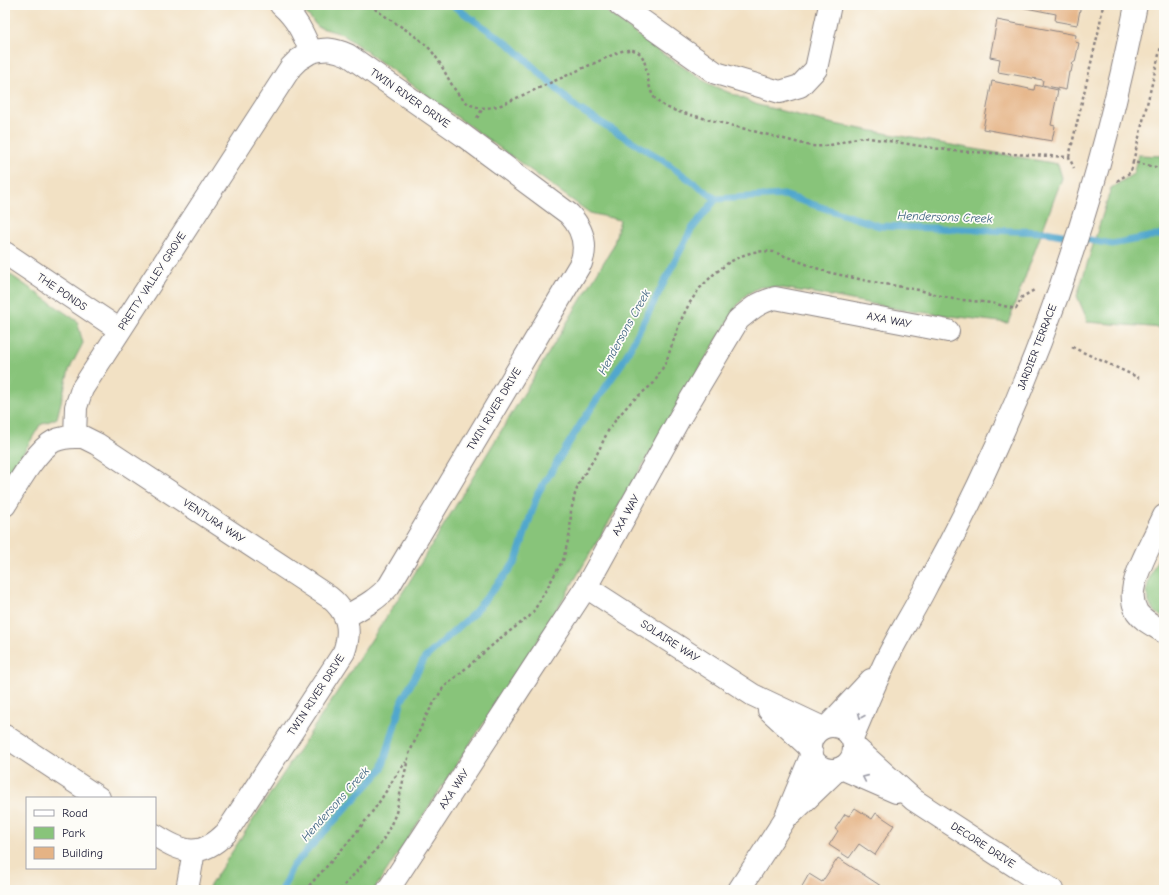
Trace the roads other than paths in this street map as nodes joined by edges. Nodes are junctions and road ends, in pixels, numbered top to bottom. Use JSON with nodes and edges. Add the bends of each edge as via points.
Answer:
{"nodes":[{"id":1,"x":281,"y":5,"type":"edge"},
{"id":2,"x":620,"y":5,"type":"edge"},
{"id":3,"x":830,"y":5,"type":"edge"},
{"id":4,"x":1136,"y":5,"type":"edge"},
{"id":5,"x":311,"y":52,"type":"junction"},
{"id":6,"x":5,"y":253,"type":"edge"},
{"id":7,"x":120,"y":330,"type":"junction"},
{"id":8,"x":948,"y":331,"type":"dead end"},
{"id":9,"x":75,"y":437,"type":"junction"},
{"id":10,"x":5,"y":505,"type":"edge"},
{"id":11,"x":1164,"y":516,"type":"edge"},
{"id":12,"x":586,"y":588,"type":"junction"},
{"id":13,"x":345,"y":617,"type":"junction"},
{"id":14,"x":1164,"y":632,"type":"edge"},
{"id":15,"x":882,"y":669,"type":"junction"},
{"id":16,"x":754,"y":695,"type":"junction"},
{"id":17,"x":826,"y":727,"type":"junction"},
{"id":18,"x":5,"y":736,"type":"edge"},
{"id":19,"x":853,"y":742,"type":"junction"},
{"id":20,"x":811,"y":751,"type":"junction"},
{"id":21,"x":839,"y":768,"type":"junction"},
{"id":22,"x":97,"y":797,"type":"edge"},
{"id":23,"x":914,"y":800,"type":"junction"},
{"id":24,"x":786,"y":819,"type":"junction"},
{"id":25,"x":156,"y":836,"type":"edge"},
{"id":26,"x":194,"y":851,"type":"junction"},
{"id":27,"x":187,"y":890,"type":"edge"},
{"id":28,"x":388,"y":890,"type":"edge"},
{"id":29,"x":739,"y":890,"type":"edge"},
{"id":30,"x":1052,"y":890,"type":"edge"}],
"edges":[{"from":1,"to":5,"type":"street","via":[[301,27]]},
{"from":2,"to":3,"type":"street","via":[[716,73],[780,92],[800,86],[816,70]]},
{"from":4,"to":15,"type":"street","name":"JARDIER TERRACE","via":[[1127,51],[1091,191],[1065,272],[1022,387],[946,550]]},
{"from":5,"to":7,"type":"street","name":"PRETTY VALLEY GROVE","via":[[291,67]]},
{"from":5,"to":13,"type":"street","name":"TWIN RIVER DRIVE","via":[[324,49],[348,55],[464,136],[568,214],[576,221],[584,238],[584,256],[581,263],[389,586],[382,594]]},
{"from":6,"to":7,"type":"street","name":"THE PONDS"},
{"from":7,"to":9,"type":"street","name":"PRETTY VALLEY GROVE","via":[[82,389],[76,407]]},
{"from":8,"to":12,"type":"street","name":"AXA WAY","via":[[775,298],[752,308],[738,320],[679,419]]},
{"from":9,"to":10,"type":"street","via":[[54,441],[45,447]]},
{"from":9,"to":13,"type":"street","name":"VENTURA WAY","via":[[97,444],[323,592],[336,602]]},
{"from":11,"to":14,"type":"street","via":[[1140,568],[1133,598],[1142,618]]},
{"from":12,"to":16,"type":"street","name":"SOLAIRE WAY"},
{"from":12,"to":28,"type":"street","name":"AXA WAY"},
{"from":13,"to":26,"type":"street","name":"TWIN RIVER DRIVE","via":[[349,635],[344,652],[226,833],[212,845]]},
{"from":15,"to":17,"type":"street","name":"JARDIER TERRACE"},
{"from":15,"to":19,"type":"street","name":"JARDIER TERRACE","one_way":true},
{"from":16,"to":17,"type":"street","name":"SOLAIRE WAY"},
{"from":16,"to":20,"type":"street","name":"SOLAIRE WAY"},
{"from":17,"to":19,"type":"street","via":[[842,728],[848,732]]},
{"from":17,"to":20,"type":"street","via":[[814,736]]},
{"from":18,"to":22,"type":"street"},
{"from":19,"to":21,"type":"street","via":[[851,759]]},
{"from":19,"to":23,"type":"street","name":"DECORE DRIVE"},
{"from":20,"to":21,"type":"street","via":[[814,760],[825,768]]},
{"from":20,"to":24,"type":"street"},
{"from":23,"to":21,"type":"street","name":"DECORE DRIVE","one_way":true},
{"from":21,"to":24,"type":"street"},
{"from":23,"to":30,"type":"street","name":"DECORE DRIVE"},
{"from":24,"to":29,"type":"street"},
{"from":25,"to":26,"type":"street","via":[[180,849]]},
{"from":26,"to":27,"type":"street"}]}
